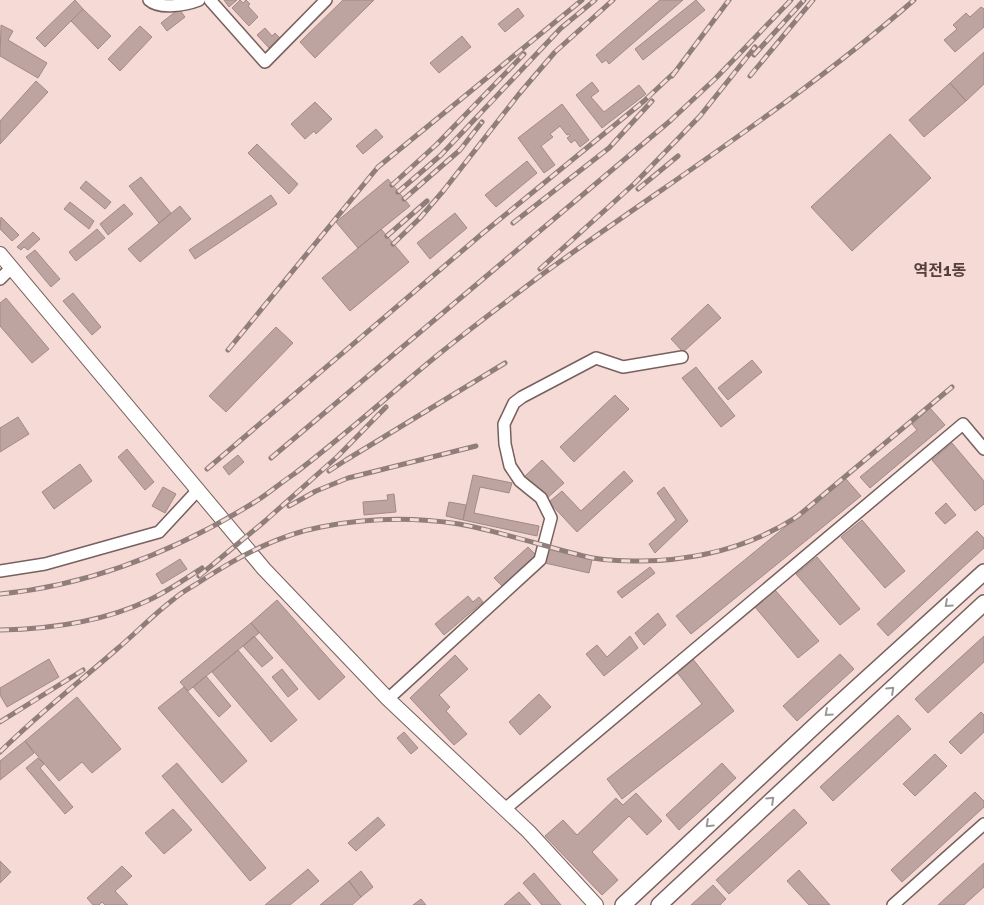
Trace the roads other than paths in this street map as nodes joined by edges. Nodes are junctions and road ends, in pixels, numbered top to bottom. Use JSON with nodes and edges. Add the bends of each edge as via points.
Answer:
{"nodes":[{"id":1,"x":149,"y":0,"type":"edge"},
{"id":2,"x":199,"y":0,"type":"edge"},
{"id":3,"x":210,"y":0,"type":"edge"},
{"id":4,"x":326,"y":0,"type":"edge"},
{"id":5,"x":0,"y":254,"type":"edge"},
{"id":6,"x":11,"y":268,"type":"junction"},
{"id":7,"x":0,"y":279,"type":"edge"},
{"id":8,"x":682,"y":357,"type":"dead end"},
{"id":9,"x":984,"y":449,"type":"edge"},
{"id":10,"x":197,"y":491,"type":"junction"},
{"id":11,"x":0,"y":571,"type":"edge"},
{"id":12,"x":984,"y":572,"type":"edge"},
{"id":13,"x":984,"y":604,"type":"edge"},
{"id":14,"x":388,"y":699,"type":"junction"},
{"id":15,"x":505,"y":809,"type":"junction"},
{"id":16,"x":984,"y":824,"type":"edge"},
{"id":17,"x":596,"y":905,"type":"edge"},
{"id":18,"x":622,"y":905,"type":"edge"},
{"id":19,"x":659,"y":905,"type":"edge"},
{"id":20,"x":893,"y":905,"type":"edge"}],
"edges":[{"from":1,"to":2,"type":"street","via":[[154,4],[173,5]]},
{"from":3,"to":4,"type":"street","via":[[265,62]]},
{"from":5,"to":6,"type":"street"},
{"from":6,"to":7,"type":"street"},
{"from":6,"to":10,"type":"street"},
{"from":8,"to":14,"type":"street","via":[[623,367],[596,358],[514,403],[504,424],[510,466],[520,481],[541,498],[551,518],[540,560]]},
{"from":9,"to":15,"type":"street","via":[[963,424]]},
{"from":10,"to":11,"type":"street","via":[[155,533],[45,564]]},
{"from":10,"to":14,"type":"street","via":[[264,569]]},
{"from":12,"to":18,"type":"main road","one_way":true},
{"from":19,"to":13,"type":"main road","one_way":true},
{"from":14,"to":15,"type":"street"},
{"from":15,"to":17,"type":"street"},
{"from":16,"to":20,"type":"street"}]}
